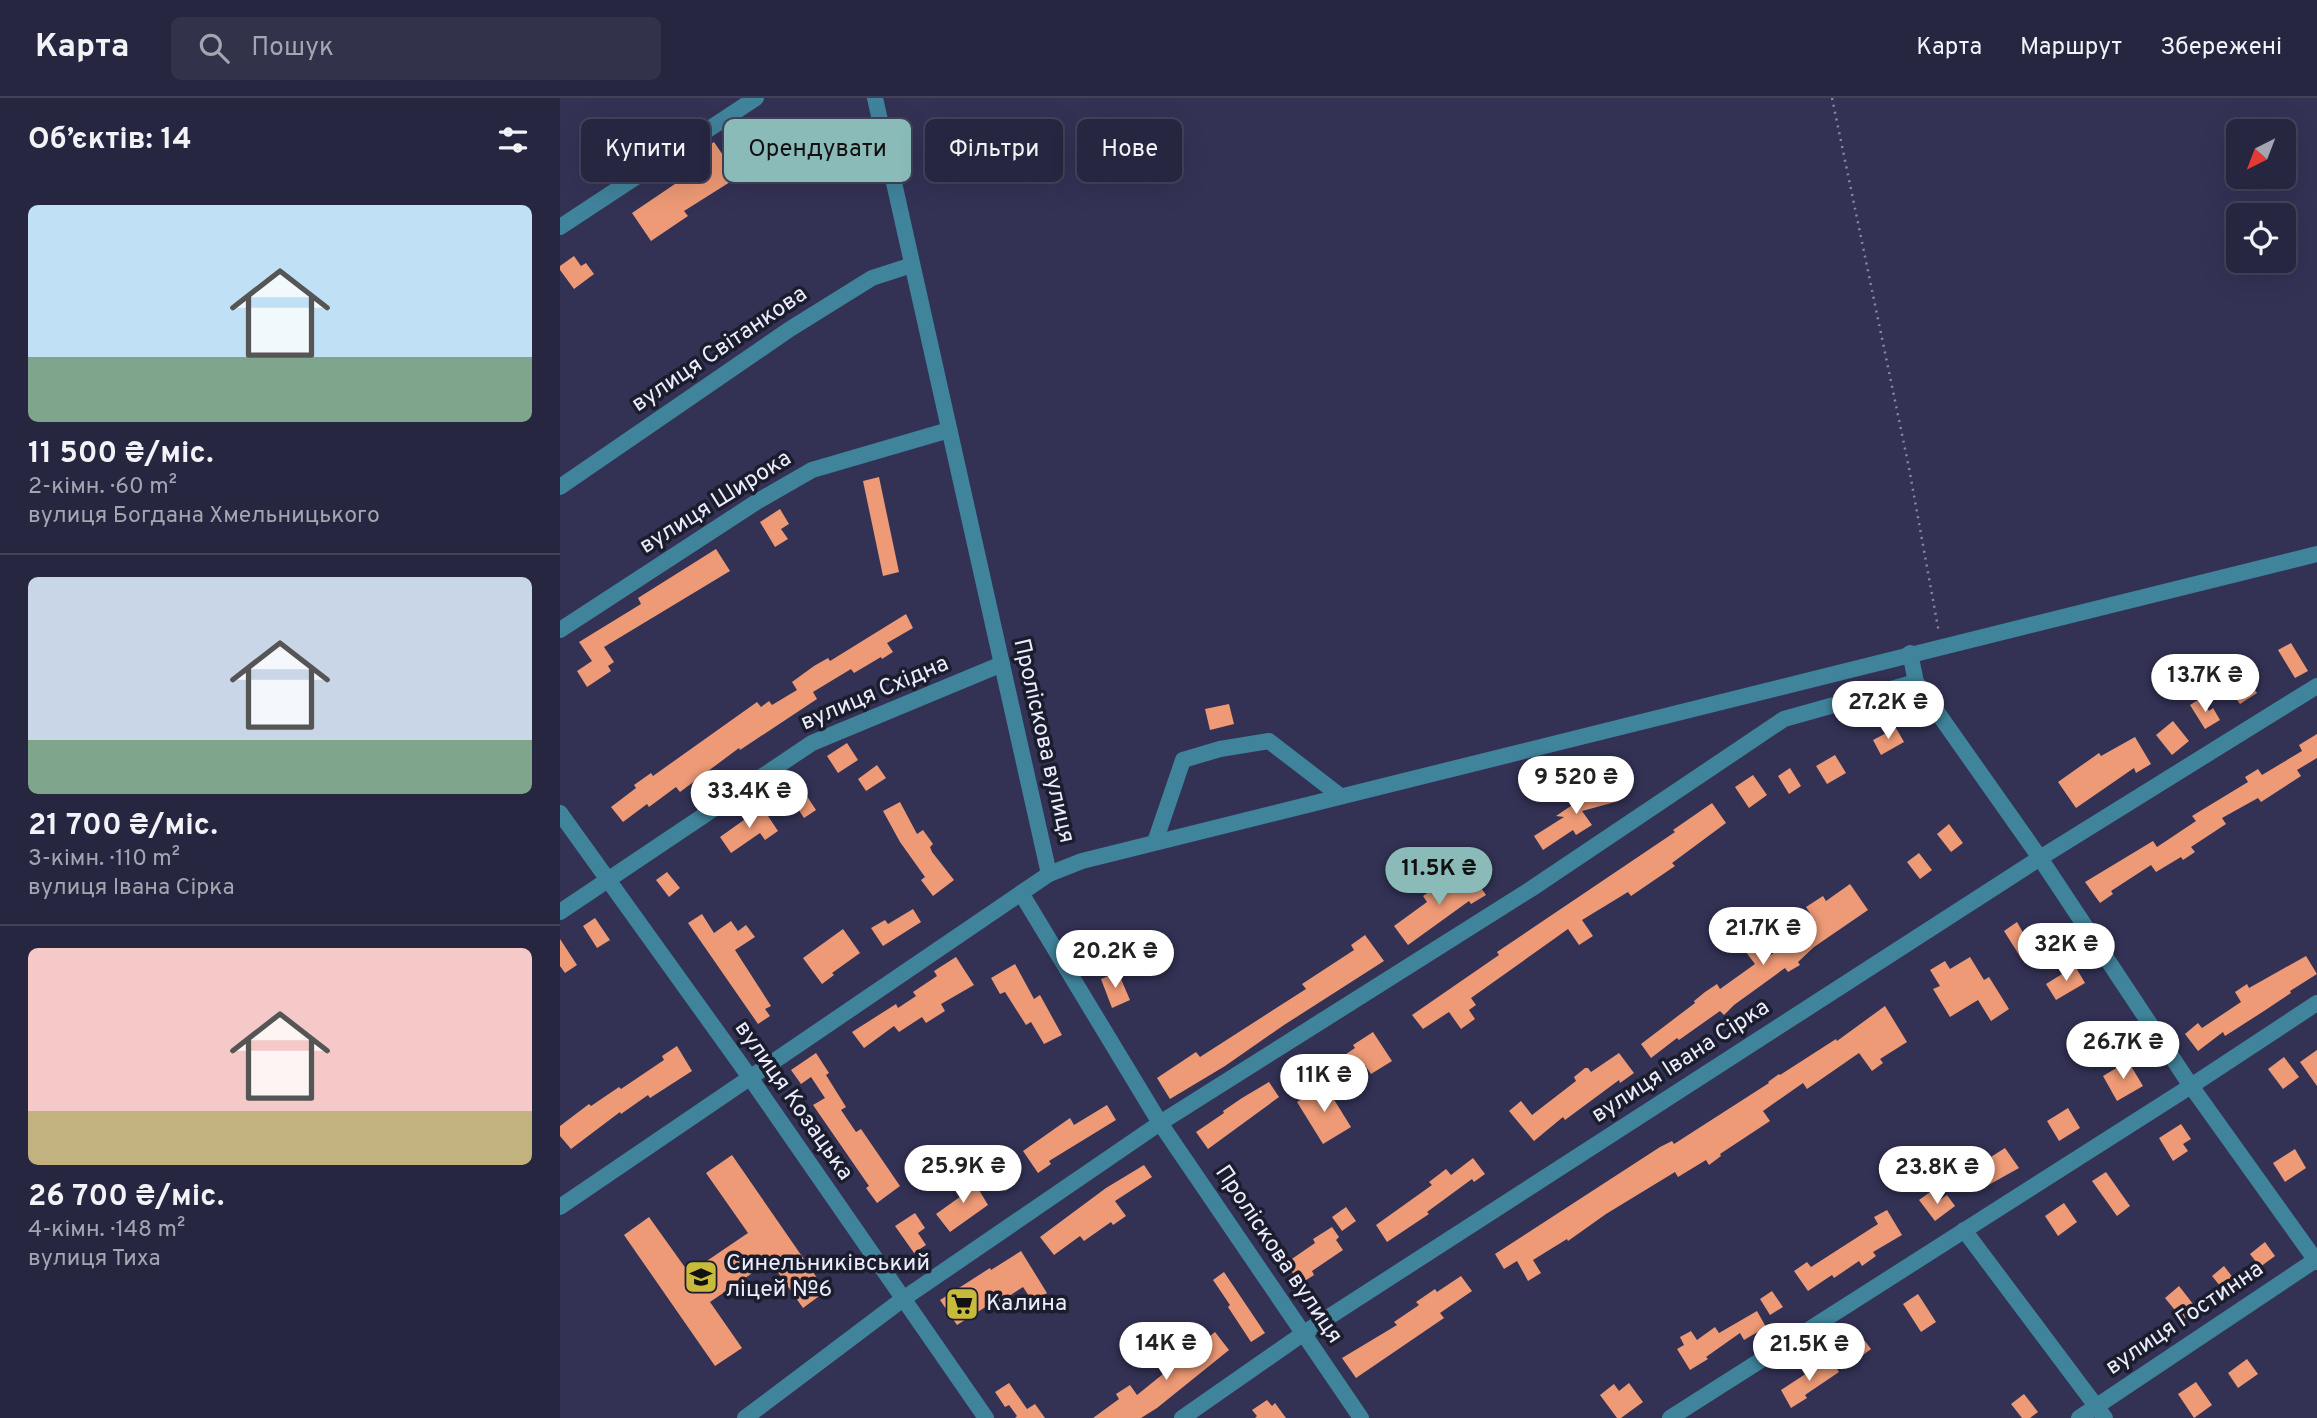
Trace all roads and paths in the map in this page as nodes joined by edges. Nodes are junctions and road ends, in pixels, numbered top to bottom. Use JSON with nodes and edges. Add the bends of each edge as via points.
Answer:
{"nodes":[{"id":1,"x":756,"y":98,"type":"edge"},
{"id":2,"x":875,"y":98,"type":"edge"},
{"id":3,"x":1832,"y":98,"type":"edge"},
{"id":4,"x":560,"y":227,"type":"edge"},
{"id":5,"x":912,"y":265,"type":"junction"},
{"id":6,"x":949,"y":430,"type":"junction"},
{"id":7,"x":560,"y":487,"type":"edge"},
{"id":8,"x":2317,"y":554,"type":"edge"},
{"id":9,"x":560,"y":630,"type":"edge"},
{"id":10,"x":1942,"y":647,"type":"junction"},
{"id":11,"x":1910,"y":653,"type":"junction"},
{"id":12,"x":1002,"y":664,"type":"junction"},
{"id":13,"x":1916,"y":682,"type":"junction"},
{"id":14,"x":2317,"y":686,"type":"edge"},
{"id":15,"x":1339,"y":795,"type":"junction"},
{"id":16,"x":560,"y":813,"type":"edge"},
{"id":17,"x":1155,"y":842,"type":"junction"},
{"id":18,"x":2040,"y":858,"type":"junction"},
{"id":19,"x":1049,"y":874,"type":"junction"},
{"id":20,"x":608,"y":879,"type":"junction"},
{"id":21,"x":1021,"y":893,"type":"junction"},
{"id":22,"x":560,"y":912,"type":"edge"},
{"id":23,"x":2317,"y":1003,"type":"edge"},
{"id":24,"x":749,"y":1076,"type":"junction"},
{"id":25,"x":2191,"y":1086,"type":"junction"},
{"id":26,"x":1160,"y":1123,"type":"junction"},
{"id":27,"x":560,"y":1206,"type":"edge"},
{"id":28,"x":1964,"y":1230,"type":"junction"},
{"id":29,"x":2316,"y":1261,"type":"edge"},
{"id":30,"x":903,"y":1299,"type":"junction"},
{"id":31,"x":1304,"y":1333,"type":"junction"},
{"id":32,"x":2100,"y":1412,"type":"edge"},
{"id":33,"x":745,"y":1418,"type":"edge"},
{"id":34,"x":986,"y":1418,"type":"edge"},
{"id":35,"x":1182,"y":1418,"type":"edge"},
{"id":36,"x":1361,"y":1418,"type":"edge"},
{"id":37,"x":1670,"y":1418,"type":"edge"},
{"id":38,"x":2079,"y":1418,"type":"edge"}],
"edges":[{"from":1,"to":4,"type":"street"},
{"from":2,"to":5,"type":"street","name":"Проліскова вулиця"},
{"from":3,"to":10,"type":"path"},
{"from":5,"to":6,"type":"street","name":"Проліскова вулиця"},
{"from":5,"to":7,"type":"street","name":"вулиця Світанкова","via":[[872,278],[790,329]]},
{"from":6,"to":9,"type":"street","name":"вулиця Широка","via":[[812,470]]},
{"from":6,"to":12,"type":"street","name":"Проліскова вулиця"},
{"from":8,"to":10,"type":"street"},
{"from":10,"to":11,"type":"street"},
{"from":11,"to":13,"type":"street"},
{"from":11,"to":15,"type":"street"},
{"from":12,"to":19,"type":"street","name":"Проліскова вулиця"},
{"from":12,"to":20,"type":"street","name":"вулиця Східна","via":[[812,743]]},
{"from":13,"to":18,"type":"street"},
{"from":13,"to":26,"type":"street","via":[[1784,719],[1531,889]]},
{"from":14,"to":18,"type":"street","name":"вулиця Івана Сірка"},
{"from":15,"to":17,"type":"street"},
{"from":15,"to":17,"type":"street","via":[[1269,741],[1220,749],[1183,760]]},
{"from":16,"to":20,"type":"street","name":"вулиця Козацька"},
{"from":17,"to":19,"type":"street"},
{"from":18,"to":25,"type":"street"},
{"from":18,"to":31,"type":"street","name":"вулиця Івана Сірка"},
{"from":19,"to":21,"type":"street","name":"Проліскова вулиця"},
{"from":20,"to":22,"type":"street","name":"вулиця Східна"},
{"from":20,"to":24,"type":"street","name":"вулиця Козацька"},
{"from":21,"to":24,"type":"street"},
{"from":21,"to":26,"type":"street","name":"Проліскова вулиця"},
{"from":23,"to":25,"type":"street"},
{"from":24,"to":27,"type":"street"},
{"from":24,"to":30,"type":"street","name":"вулиця Козацька"},
{"from":25,"to":28,"type":"street"},
{"from":25,"to":29,"type":"street"},
{"from":26,"to":30,"type":"street"},
{"from":26,"to":31,"type":"street","name":"Проліскова вулиця"},
{"from":28,"to":32,"type":"street"},
{"from":28,"to":37,"type":"street"},
{"from":29,"to":32,"type":"street","name":"вулиця Гостинна"},
{"from":30,"to":33,"type":"street"},
{"from":30,"to":34,"type":"street","name":"вулиця Козацька"},
{"from":31,"to":35,"type":"street","name":"вулиця Івана Сірка"},
{"from":31,"to":36,"type":"street","name":"Проліскова вулиця"},
{"from":32,"to":38,"type":"street","name":"вулиця Гостинна"}]}
